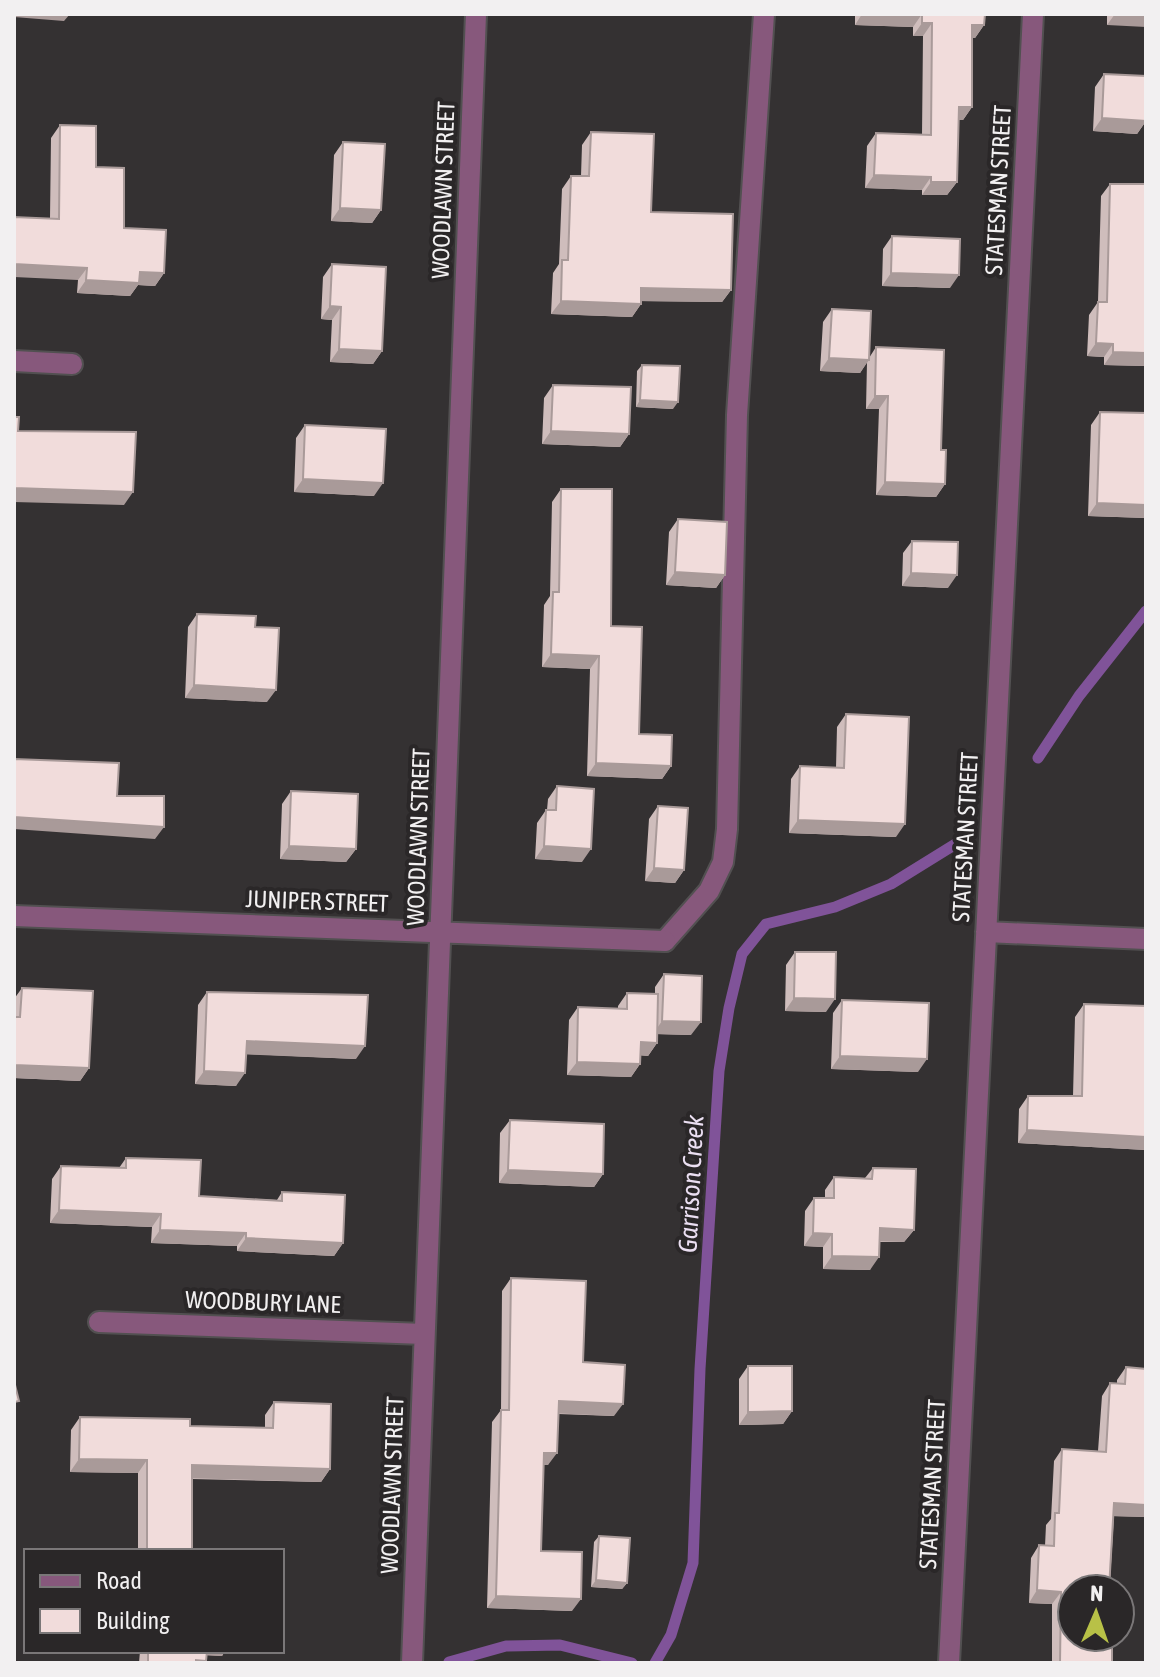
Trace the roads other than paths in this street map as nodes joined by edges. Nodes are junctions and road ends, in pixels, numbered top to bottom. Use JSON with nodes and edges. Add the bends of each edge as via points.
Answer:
{"nodes":[{"id":1,"x":476,"y":14,"type":"edge"},
{"id":2,"x":764,"y":14,"type":"edge"},
{"id":3,"x":1033,"y":14,"type":"edge"},
{"id":4,"x":14,"y":361,"type":"edge"},
{"id":5,"x":72,"y":364,"type":"dead end"},
{"id":6,"x":14,"y":916,"type":"edge"},
{"id":7,"x":440,"y":932,"type":"junction"},
{"id":8,"x":986,"y":932,"type":"junction"},
{"id":9,"x":1146,"y":939,"type":"edge"},
{"id":10,"x":99,"y":1322,"type":"dead end"},
{"id":11,"x":424,"y":1334,"type":"junction"},
{"id":12,"x":412,"y":1663,"type":"edge"},
{"id":13,"x":949,"y":1663,"type":"edge"}],
"edges":[{"from":1,"to":7,"type":"street","name":"WOODLAWN STREET"},
{"from":2,"to":7,"type":"street","name":"JUNIPER STREET","via":[[737,415],[723,862],[709,891],[665,941]]},
{"from":3,"to":8,"type":"street","name":"STATESMAN STREET"},
{"from":4,"to":5,"type":"street"},
{"from":6,"to":7,"type":"street","name":"JUNIPER STREET"},
{"from":7,"to":11,"type":"street","name":"WOODLAWN STREET"},
{"from":8,"to":9,"type":"street"},
{"from":8,"to":13,"type":"street","name":"STATESMAN STREET"},
{"from":10,"to":11,"type":"street","name":"WOODBURY LANE"},
{"from":11,"to":12,"type":"street","name":"WOODLAWN STREET"}]}
